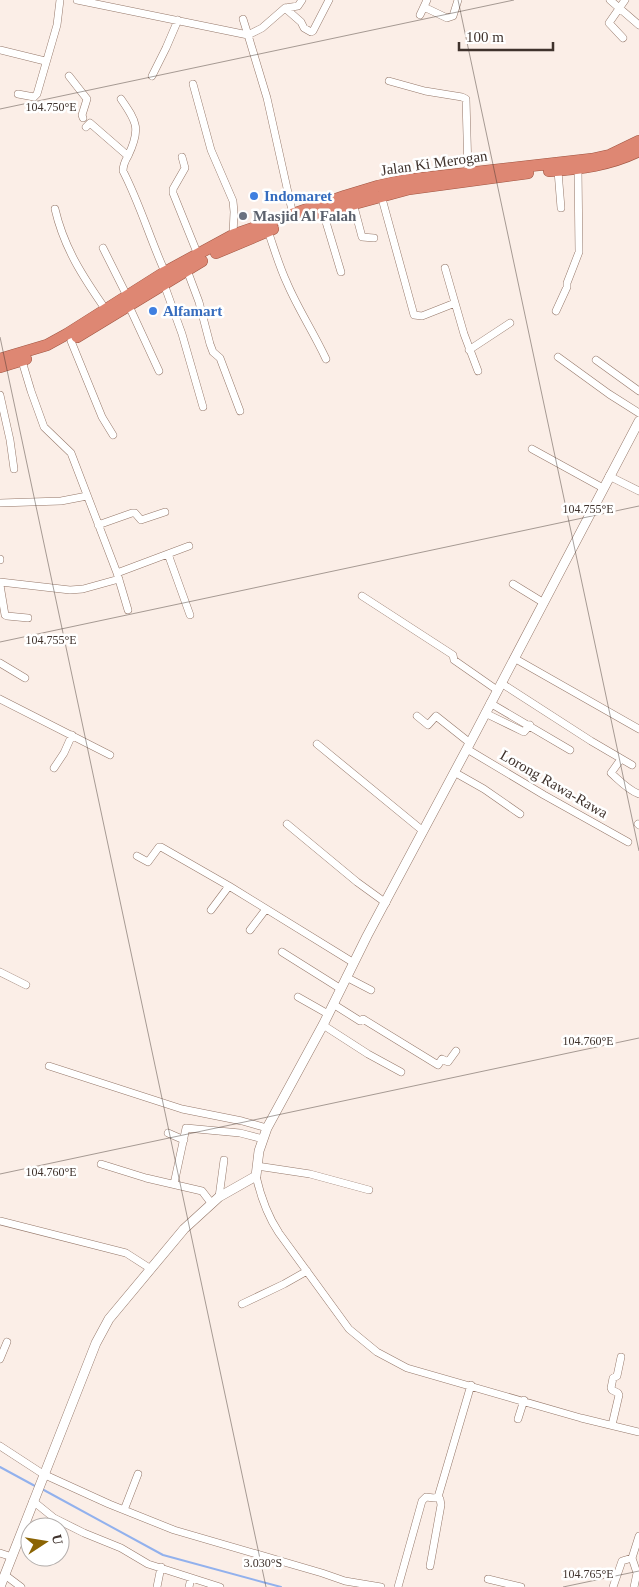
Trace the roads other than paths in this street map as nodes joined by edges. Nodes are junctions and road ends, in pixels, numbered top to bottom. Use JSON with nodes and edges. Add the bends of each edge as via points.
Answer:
{"nodes":[{"id":1,"x":60,"y":0,"type":"edge"},
{"id":2,"x":77,"y":0,"type":"edge"},
{"id":3,"x":302,"y":0,"type":"edge"},
{"id":4,"x":329,"y":0,"type":"edge"},
{"id":5,"x":458,"y":0,"type":"edge"},
{"id":6,"x":610,"y":0,"type":"edge"},
{"id":7,"x":625,"y":0,"type":"edge"},
{"id":8,"x":89,"y":1,"type":"edge"},
{"id":9,"x":426,"y":2,"type":"edge"},
{"id":10,"x":285,"y":8,"type":"junction"},
{"id":11,"x":620,"y":9,"type":"junction"},
{"id":12,"x":420,"y":15,"type":"dead end"},
{"id":13,"x":243,"y":19,"type":"dead end"},
{"id":14,"x":178,"y":20,"type":"junction"},
{"id":15,"x":639,"y":25,"type":"edge"},
{"id":16,"x":248,"y":34,"type":"junction"},
{"id":17,"x":622,"y":38,"type":"dead end"},
{"id":18,"x":0,"y":50,"type":"edge"},
{"id":19,"x":46,"y":61,"type":"junction"},
{"id":20,"x":69,"y":76,"type":"dead end"},
{"id":21,"x":152,"y":76,"type":"dead end"},
{"id":22,"x":389,"y":81,"type":"dead end"},
{"id":23,"x":192,"y":84,"type":"dead end"},
{"id":24,"x":18,"y":94,"type":"dead end"},
{"id":25,"x":121,"y":99,"type":"dead end"},
{"id":26,"x":83,"y":118,"type":"dead end"},
{"id":27,"x":86,"y":127,"type":"dead end"},
{"id":28,"x":639,"y":142,"type":"edge"},
{"id":29,"x":639,"y":151,"type":"edge"},
{"id":30,"x":128,"y":156,"type":"junction"},
{"id":31,"x":182,"y":157,"type":"dead end"},
{"id":32,"x":578,"y":169,"type":"junction"},
{"id":33,"x":558,"y":171,"type":"junction"},
{"id":34,"x":468,"y":172,"type":"junction"},
{"id":35,"x":429,"y":181,"type":"junction"},
{"id":36,"x":381,"y":196,"type":"junction"},
{"id":37,"x":353,"y":203,"type":"junction"},
{"id":38,"x":561,"y":208,"type":"dead end"},
{"id":39,"x":55,"y":209,"type":"dead end"},
{"id":40,"x":322,"y":212,"type":"junction"},
{"id":41,"x":293,"y":215,"type":"junction"},
{"id":42,"x":268,"y":231,"type":"junction"},
{"id":43,"x":233,"y":235,"type":"junction"},
{"id":44,"x":374,"y":238,"type":"dead end"},
{"id":45,"x":103,"y":248,"type":"dead end"},
{"id":46,"x":198,"y":255,"type":"junction"},
{"id":47,"x":446,"y":268,"type":"dead end"},
{"id":48,"x":187,"y":270,"type":"junction"},
{"id":49,"x":165,"y":272,"type":"junction"},
{"id":50,"x":341,"y":272,"type":"dead end"},
{"id":51,"x":164,"y":284,"type":"junction"},
{"id":52,"x":128,"y":301,"type":"junction"},
{"id":53,"x":455,"y":303,"type":"junction"},
{"id":54,"x":106,"y":310,"type":"junction"},
{"id":55,"x":556,"y":311,"type":"dead end"},
{"id":56,"x":510,"y":323,"type":"dead end"},
{"id":57,"x":71,"y":341,"type":"junction"},
{"id":58,"x":469,"y":350,"type":"junction"},
{"id":59,"x":558,"y":357,"type":"dead end"},
{"id":60,"x":0,"y":358,"type":"edge"},
{"id":61,"x":326,"y":359,"type":"dead end"},
{"id":62,"x":596,"y":360,"type":"dead end"},
{"id":63,"x":22,"y":361,"type":"junction"},
{"id":64,"x":0,"y":367,"type":"edge"},
{"id":65,"x":159,"y":371,"type":"dead end"},
{"id":66,"x":478,"y":372,"type":"dead end"},
{"id":67,"x":639,"y":391,"type":"edge"},
{"id":68,"x":0,"y":395,"type":"edge"},
{"id":69,"x":203,"y":407,"type":"dead end"},
{"id":70,"x":240,"y":411,"type":"dead end"},
{"id":71,"x":639,"y":412,"type":"edge"},
{"id":72,"x":639,"y":421,"type":"edge"},
{"id":73,"x":113,"y":435,"type":"dead end"},
{"id":74,"x":532,"y":449,"type":"dead end"},
{"id":75,"x":14,"y":469,"type":"dead end"},
{"id":76,"x":609,"y":476,"type":"junction"},
{"id":77,"x":603,"y":488,"type":"junction"},
{"id":78,"x":639,"y":491,"type":"edge"},
{"id":79,"x":87,"y":496,"type":"junction"},
{"id":80,"x":0,"y":504,"type":"edge"},
{"id":81,"x":165,"y":512,"type":"dead end"},
{"id":82,"x":98,"y":525,"type":"junction"},
{"id":83,"x":189,"y":546,"type":"dead end"},
{"id":84,"x":168,"y":554,"type":"junction"},
{"id":85,"x":118,"y":576,"type":"junction"},
{"id":86,"x":0,"y":584,"type":"edge"},
{"id":87,"x":513,"y":584,"type":"dead end"},
{"id":88,"x":362,"y":596,"type":"dead end"},
{"id":89,"x":544,"y":603,"type":"junction"},
{"id":90,"x":128,"y":610,"type":"dead end"},
{"id":91,"x":190,"y":615,"type":"dead end"},
{"id":92,"x":28,"y":618,"type":"dead end"},
{"id":93,"x":514,"y":658,"type":"junction"},
{"id":94,"x":0,"y":663,"type":"edge"},
{"id":95,"x":25,"y":678,"type":"dead end"},
{"id":96,"x":499,"y":687,"type":"junction"},
{"id":97,"x":0,"y":699,"type":"edge"},
{"id":98,"x":490,"y":703,"type":"junction"},
{"id":99,"x":485,"y":713,"type":"junction"},
{"id":100,"x":418,"y":716,"type":"dead end"},
{"id":101,"x":530,"y":725,"type":"junction"},
{"id":102,"x":639,"y":729,"type":"edge"},
{"id":103,"x":72,"y":735,"type":"junction"},
{"id":104,"x":317,"y":744,"type":"dead end"},
{"id":105,"x":469,"y":746,"type":"junction"},
{"id":106,"x":570,"y":750,"type":"dead end"},
{"id":107,"x":110,"y":755,"type":"dead end"},
{"id":108,"x":621,"y":759,"type":"junction"},
{"id":109,"x":632,"y":765,"type":"dead end"},
{"id":110,"x":54,"y":768,"type":"dead end"},
{"id":111,"x":454,"y":772,"type":"junction"},
{"id":112,"x":639,"y":794,"type":"edge"},
{"id":113,"x":520,"y":814,"type":"dead end"},
{"id":114,"x":287,"y":824,"type":"dead end"},
{"id":115,"x":423,"y":831,"type":"junction"},
{"id":116,"x":628,"y":842,"type":"dead end"},
{"id":117,"x":137,"y":856,"type":"dead end"},
{"id":118,"x":229,"y":886,"type":"junction"},
{"id":119,"x":386,"y":902,"type":"junction"},
{"id":120,"x":211,"y":910,"type":"dead end"},
{"id":121,"x":266,"y":910,"type":"junction"},
{"id":122,"x":250,"y":930,"type":"dead end"},
{"id":123,"x":282,"y":952,"type":"dead end"},
{"id":124,"x":354,"y":963,"type":"junction"},
{"id":125,"x":0,"y":972,"type":"edge"},
{"id":126,"x":346,"y":977,"type":"junction"},
{"id":127,"x":26,"y":985,"type":"dead end"},
{"id":128,"x":341,"y":989,"type":"junction"},
{"id":129,"x":371,"y":990,"type":"dead end"},
{"id":130,"x":298,"y":997,"type":"dead end"},
{"id":131,"x":333,"y":1004,"type":"junction"},
{"id":132,"x":328,"y":1014,"type":"junction"},
{"id":133,"x":323,"y":1025,"type":"junction"},
{"id":134,"x":456,"y":1051,"type":"dead end"},
{"id":135,"x":48,"y":1066,"type":"dead end"},
{"id":136,"x":402,"y":1072,"type":"dead end"},
{"id":137,"x":267,"y":1128,"type":"junction"},
{"id":138,"x":168,"y":1133,"type":"dead end"},
{"id":139,"x":263,"y":1139,"type":"junction"},
{"id":140,"x":184,"y":1140,"type":"junction"},
{"id":141,"x":224,"y":1160,"type":"dead end"},
{"id":142,"x":102,"y":1164,"type":"dead end"},
{"id":143,"x":257,"y":1166,"type":"junction"},
{"id":144,"x":256,"y":1176,"type":"junction"},
{"id":145,"x":174,"y":1184,"type":"junction"},
{"id":146,"x":369,"y":1190,"type":"dead end"},
{"id":147,"x":216,"y":1201,"type":"junction"},
{"id":148,"x":0,"y":1221,"type":"edge"},
{"id":149,"x":151,"y":1269,"type":"junction"},
{"id":150,"x":307,"y":1271,"type":"junction"},
{"id":151,"x":242,"y":1304,"type":"dead end"},
{"id":152,"x":7,"y":1342,"type":"dead end"},
{"id":153,"x":621,"y":1357,"type":"dead end"},
{"id":154,"x":0,"y":1359,"type":"edge"},
{"id":155,"x":471,"y":1385,"type":"junction"},
{"id":156,"x":524,"y":1400,"type":"junction"},
{"id":157,"x":518,"y":1419,"type":"dead end"},
{"id":158,"x":612,"y":1425,"type":"junction"},
{"id":159,"x":639,"y":1432,"type":"edge"},
{"id":160,"x":0,"y":1446,"type":"edge"},
{"id":161,"x":138,"y":1474,"type":"dead end"},
{"id":162,"x":42,"y":1477,"type":"junction"},
{"id":163,"x":438,"y":1497,"type":"junction"},
{"id":164,"x":33,"y":1501,"type":"junction"},
{"id":165,"x":124,"y":1510,"type":"junction"},
{"id":166,"x":639,"y":1536,"type":"edge"},
{"id":167,"x":0,"y":1553,"type":"edge"},
{"id":168,"x":12,"y":1557,"type":"junction"},
{"id":169,"x":632,"y":1558,"type":"junction"},
{"id":170,"x":430,"y":1566,"type":"dead end"},
{"id":171,"x":160,"y":1567,"type":"junction"},
{"id":172,"x":5,"y":1575,"type":"junction"},
{"id":173,"x":191,"y":1578,"type":"junction"},
{"id":174,"x":488,"y":1579,"type":"dead end"},
{"id":175,"x":0,"y":1587,"type":"edge"},
{"id":176,"x":21,"y":1587,"type":"edge"},
{"id":177,"x":157,"y":1587,"type":"edge"},
{"id":178,"x":189,"y":1587,"type":"edge"},
{"id":179,"x":220,"y":1587,"type":"edge"},
{"id":180,"x":381,"y":1587,"type":"edge"},
{"id":181,"x":398,"y":1587,"type":"edge"},
{"id":182,"x":521,"y":1587,"type":"edge"},
{"id":183,"x":613,"y":1587,"type":"edge"},
{"id":184,"x":634,"y":1587,"type":"edge"}],
"edges":[{"from":1,"to":19,"type":"street","via":[[57,25]]},
{"from":2,"to":8,"type":"street"},
{"from":3,"to":10,"type":"street","via":[[298,6]]},
{"from":4,"to":10,"type":"street","via":[[311,32]]},
{"from":5,"to":9,"type":"street","via":[[453,16],[447,18]]},
{"from":6,"to":11,"type":"street"},
{"from":7,"to":11,"type":"street"},
{"from":8,"to":14,"type":"street"},
{"from":9,"to":12,"type":"street"},
{"from":10,"to":16,"type":"street","via":[[262,28]]},
{"from":11,"to":15,"type":"street"},
{"from":11,"to":17,"type":"street","via":[[609,23]]},
{"from":13,"to":16,"type":"street"},
{"from":14,"to":16,"type":"street"},
{"from":14,"to":21,"type":"street"},
{"from":16,"to":41,"type":"street","via":[[267,98]]},
{"from":18,"to":19,"type":"street"},
{"from":19,"to":24,"type":"street","via":[[36,96]]},
{"from":20,"to":26,"type":"street","via":[[87,99]]},
{"from":22,"to":34,"type":"street","via":[[466,99]]},
{"from":23,"to":43,"type":"street","via":[[211,150],[233,201]]},
{"from":25,"to":30,"type":"street","via":[[136,126]]},
{"from":27,"to":30,"type":"street","via":[[90,123]]},
{"from":28,"to":34,"type":"highway","name":"Jalan Ki Merogan","via":[[592,159]]},
{"from":29,"to":32,"type":"highway","name":"Jalan Ki Merogan","via":[[616,161]]},
{"from":30,"to":49,"type":"street","via":[[123,171]]},
{"from":31,"to":46,"type":"street","via":[[185,168],[173,189]]},
{"from":32,"to":33,"type":"highway","name":"Jalan Ki Merogan"},
{"from":32,"to":55,"type":"street","via":[[579,252]]},
{"from":33,"to":35,"type":"highway","name":"Jalan Ki Merogan"},
{"from":33,"to":38,"type":"street"},
{"from":34,"to":35,"type":"highway","name":"Jalan Ki Merogan"},
{"from":35,"to":36,"type":"highway","name":"Jalan Ki Merogan"},
{"from":35,"to":41,"type":"highway","name":"Jalan Ki Merogan","via":[[406,180],[378,186]]},
{"from":36,"to":37,"type":"highway","name":"Jalan Ki Merogan"},
{"from":36,"to":53,"type":"street","via":[[414,315],[422,316]]},
{"from":37,"to":40,"type":"highway","name":"Jalan Ki Merogan"},
{"from":37,"to":44,"type":"street","via":[[362,237]]},
{"from":39,"to":54,"type":"street","via":[[71,256]]},
{"from":40,"to":42,"type":"highway","name":"Jalan Ki Merogan"},
{"from":40,"to":50,"type":"street"},
{"from":41,"to":43,"type":"highway","name":"Jalan Ki Merogan"},
{"from":42,"to":48,"type":"highway","name":"Jalan Ki Merogan","via":[[222,250]]},
{"from":42,"to":61,"type":"street","via":[[286,282]]},
{"from":43,"to":46,"type":"highway","name":"Jalan Ki Merogan"},
{"from":45,"to":52,"type":"street"},
{"from":46,"to":49,"type":"highway","name":"Jalan Ki Merogan"},
{"from":47,"to":53,"type":"street"},
{"from":48,"to":51,"type":"highway","name":"Jalan Ki Merogan"},
{"from":48,"to":70,"type":"street","via":[[213,352],[220,358]]},
{"from":49,"to":52,"type":"highway","name":"Jalan Ki Merogan"},
{"from":51,"to":52,"type":"highway","name":"Jalan Ki Merogan"},
{"from":51,"to":69,"type":"street"},
{"from":52,"to":54,"type":"highway","name":"Jalan Ki Merogan"},
{"from":52,"to":57,"type":"highway","name":"Jalan Ki Merogan"},
{"from":52,"to":65,"type":"street"},
{"from":53,"to":58,"type":"street"},
{"from":54,"to":60,"type":"highway","name":"Jalan Ki Merogan","via":[[47,345]]},
{"from":56,"to":58,"type":"street"},
{"from":57,"to":63,"type":"highway","name":"Jalan Ki Merogan"},
{"from":57,"to":73,"type":"street","via":[[102,417]]},
{"from":58,"to":66,"type":"street"},
{"from":59,"to":71,"type":"street"},
{"from":62,"to":67,"type":"street"},
{"from":63,"to":64,"type":"highway","name":"Jalan Ki Merogan"},
{"from":63,"to":79,"type":"street","via":[[44,427],[71,453]]},
{"from":68,"to":75,"type":"street"},
{"from":72,"to":76,"type":"street"},
{"from":74,"to":77,"type":"street"},
{"from":76,"to":77,"type":"street"},
{"from":76,"to":78,"type":"street"},
{"from":77,"to":89,"type":"street"},
{"from":79,"to":80,"type":"street","via":[[61,501]]},
{"from":79,"to":82,"type":"street"},
{"from":81,"to":82,"type":"street","via":[[141,520],[132,513]]},
{"from":82,"to":85,"type":"street"},
{"from":83,"to":84,"type":"street"},
{"from":84,"to":85,"type":"street"},
{"from":84,"to":91,"type":"street"},
{"from":85,"to":86,"type":"street","via":[[70,590]]},
{"from":85,"to":90,"type":"street"},
{"from":86,"to":92,"type":"street","via":[[4,615]]},
{"from":87,"to":89,"type":"street"},
{"from":88,"to":96,"type":"street"},
{"from":89,"to":93,"type":"street"},
{"from":93,"to":96,"type":"street"},
{"from":93,"to":102,"type":"street"},
{"from":94,"to":95,"type":"street"},
{"from":96,"to":98,"type":"street"},
{"from":96,"to":108,"type":"street"},
{"from":97,"to":103,"type":"street"},
{"from":98,"to":99,"type":"street"},
{"from":98,"to":101,"type":"street"},
{"from":99,"to":101,"type":"street","via":[[524,732]]},
{"from":99,"to":105,"type":"street"},
{"from":100,"to":105,"type":"street","name":"Lorong Rawa-Rawa","via":[[428,725],[436,716]]},
{"from":101,"to":106,"type":"street"},
{"from":103,"to":107,"type":"street"},
{"from":103,"to":110,"type":"street"},
{"from":104,"to":115,"type":"street"},
{"from":105,"to":111,"type":"street"},
{"from":105,"to":116,"type":"street","name":"Lorong Rawa-Rawa","via":[[544,795]]},
{"from":108,"to":109,"type":"street"},
{"from":108,"to":112,"type":"street","via":[[611,774]]},
{"from":111,"to":113,"type":"street"},
{"from":111,"to":115,"type":"street"},
{"from":114,"to":119,"type":"street"},
{"from":115,"to":119,"type":"street"},
{"from":117,"to":118,"type":"street","via":[[148,862],[161,846]]},
{"from":118,"to":120,"type":"street"},
{"from":118,"to":121,"type":"street"},
{"from":119,"to":124,"type":"street"},
{"from":121,"to":122,"type":"street"},
{"from":121,"to":124,"type":"street"},
{"from":123,"to":128,"type":"street"},
{"from":124,"to":126,"type":"street"},
{"from":125,"to":127,"type":"street"},
{"from":126,"to":128,"type":"street"},
{"from":126,"to":129,"type":"street"},
{"from":128,"to":131,"type":"street"},
{"from":130,"to":132,"type":"street"},
{"from":131,"to":132,"type":"street"},
{"from":131,"to":134,"type":"street","via":[[438,1065],[442,1059],[448,1062]]},
{"from":132,"to":133,"type":"street"},
{"from":133,"to":136,"type":"street","via":[[367,1056]]},
{"from":133,"to":137,"type":"street"},
{"from":135,"to":137,"type":"street","via":[[182,1110]]},
{"from":137,"to":139,"type":"street"},
{"from":138,"to":140,"type":"street"},
{"from":139,"to":140,"type":"street","via":[[240,1133],[186,1128]]},
{"from":139,"to":143,"type":"street"},
{"from":140,"to":145,"type":"street"},
{"from":141,"to":147,"type":"street"},
{"from":142,"to":145,"type":"street"},
{"from":143,"to":144,"type":"street"},
{"from":143,"to":146,"type":"street","via":[[310,1174]]},
{"from":144,"to":147,"type":"street"},
{"from":144,"to":150,"type":"street","via":[[270,1219]]},
{"from":145,"to":147,"type":"street","via":[[202,1190]]},
{"from":147,"to":149,"type":"street","via":[[184,1229]]},
{"from":148,"to":149,"type":"street","via":[[126,1253]]},
{"from":149,"to":162,"type":"street","via":[[109,1319],[96,1343]]},
{"from":150,"to":151,"type":"street"},
{"from":150,"to":155,"type":"street","via":[[349,1329],[377,1352],[407,1368]]},
{"from":152,"to":154,"type":"street"},
{"from":153,"to":158,"type":"street","via":[[611,1388],[619,1395]]},
{"from":155,"to":156,"type":"street"},
{"from":155,"to":163,"type":"street"},
{"from":156,"to":157,"type":"street"},
{"from":156,"to":158,"type":"street"},
{"from":158,"to":159,"type":"street"},
{"from":160,"to":162,"type":"street"},
{"from":161,"to":165,"type":"street"},
{"from":162,"to":164,"type":"street"},
{"from":162,"to":165,"type":"street"},
{"from":163,"to":170,"type":"street","via":[[441,1504]]},
{"from":163,"to":181,"type":"street","via":[[426,1497],[422,1501]]},
{"from":164,"to":168,"type":"street"},
{"from":164,"to":171,"type":"street","via":[[54,1518]]},
{"from":165,"to":180,"type":"street","via":[[174,1530],[345,1581]]},
{"from":166,"to":169,"type":"street"},
{"from":167,"to":168,"type":"street"},
{"from":168,"to":172,"type":"street"},
{"from":169,"to":183,"type":"street","via":[[622,1560]]},
{"from":169,"to":184,"type":"street","via":[[637,1573]]},
{"from":171,"to":173,"type":"street"},
{"from":171,"to":177,"type":"street"},
{"from":172,"to":175,"type":"street"},
{"from":172,"to":176,"type":"street"},
{"from":173,"to":178,"type":"street"},
{"from":173,"to":179,"type":"street"},
{"from":174,"to":182,"type":"street"}]}
